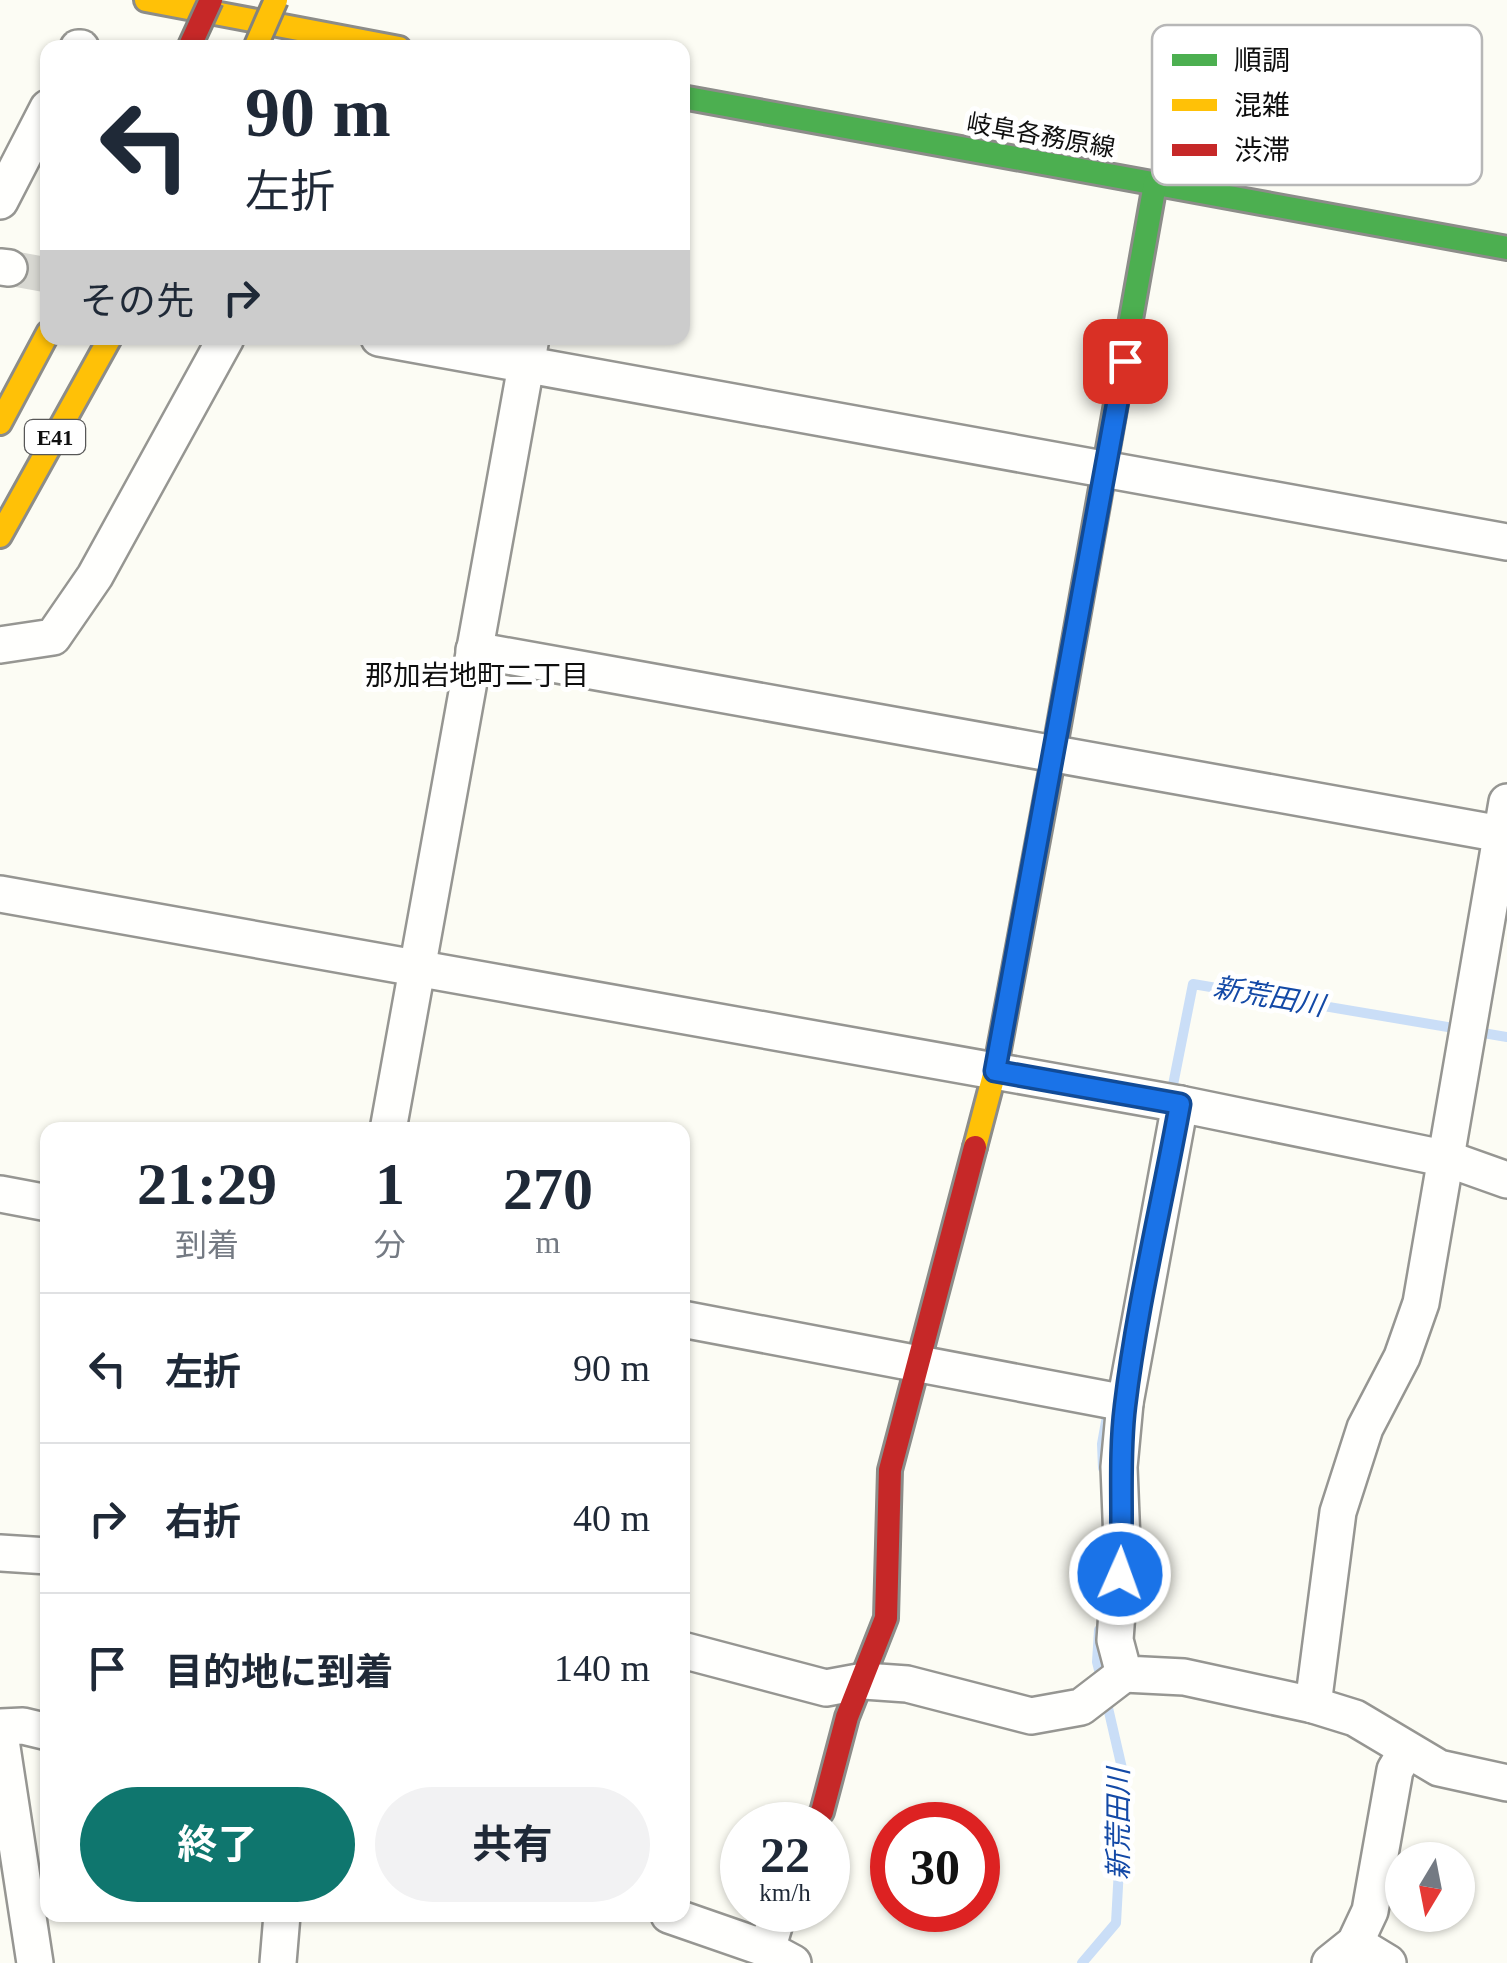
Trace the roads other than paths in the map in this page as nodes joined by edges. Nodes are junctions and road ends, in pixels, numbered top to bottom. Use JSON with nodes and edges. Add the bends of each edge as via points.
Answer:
{"nodes":[{"id":1,"x":146,"y":0,"type":"edge"},
{"id":2,"x":211,"y":0,"type":"edge"},
{"id":3,"x":276,"y":0,"type":"edge"},
{"id":4,"x":193,"y":40,"type":"edge"},
{"id":5,"x":258,"y":40,"type":"edge"},
{"id":6,"x":337,"y":40,"type":"edge"},
{"id":7,"x":690,"y":98,"type":"edge"},
{"id":8,"x":40,"y":124,"type":"edge"},
{"id":9,"x":1152,"y":183,"type":"edge"},
{"id":10,"x":1155,"y":185,"type":"edge"},
{"id":11,"x":1160,"y":185,"type":"edge"},
{"id":12,"x":0,"y":201,"type":"edge"},
{"id":13,"x":1507,"y":248,"type":"edge"},
{"id":14,"x":41,"y":345,"type":"edge"},
{"id":15,"x":106,"y":345,"type":"edge"},
{"id":16,"x":222,"y":345,"type":"edge"},
{"id":17,"x":460,"y":345,"type":"edge"},
{"id":18,"x":529,"y":351,"type":"edge"},
{"id":19,"x":0,"y":423,"type":"edge"},
{"id":20,"x":1107,"y":468,"type":"junction"},
{"id":21,"x":0,"y":536,"type":"edge"},
{"id":22,"x":1507,"y":542,"type":"edge"},
{"id":23,"x":0,"y":645,"type":"edge"},
{"id":24,"x":474,"y":650,"type":"junction"},
{"id":25,"x":1056,"y":754,"type":"junction"},
{"id":26,"x":1505,"y":824,"type":"edge"},
{"id":27,"x":0,"y":894,"type":"edge"},
{"id":28,"x":418,"y":968,"type":"junction"},
{"id":29,"x":995,"y":1071,"type":"junction"},
{"id":30,"x":1168,"y":1102,"type":"junction"},
{"id":31,"x":389,"y":1122,"type":"edge"},
{"id":32,"x":1448,"y":1159,"type":"junction"},
{"id":33,"x":1507,"y":1180,"type":"edge"},
{"id":34,"x":0,"y":1194,"type":"edge"},
{"id":35,"x":40,"y":1202,"type":"edge"},
{"id":36,"x":690,"y":1320,"type":"edge"},
{"id":37,"x":919,"y":1363,"type":"junction"},
{"id":38,"x":1112,"y":1401,"type":"junction"},
{"id":39,"x":0,"y":1553,"type":"edge"},
{"id":40,"x":40,"y":1556,"type":"edge"},
{"id":41,"x":690,"y":1652,"type":"edge"},
{"id":42,"x":1123,"y":1674,"type":"junction"},
{"id":43,"x":864,"y":1681,"type":"junction"},
{"id":44,"x":1312,"y":1705,"type":"junction"},
{"id":45,"x":40,"y":1730,"type":"edge"},
{"id":46,"x":0,"y":1731,"type":"edge"},
{"id":47,"x":1407,"y":1750,"type":"junction"},
{"id":48,"x":1507,"y":1783,"type":"edge"},
{"id":49,"x":825,"y":1802,"type":"edge"},
{"id":50,"x":281,"y":1922,"type":"edge"},
{"id":51,"x":689,"y":1922,"type":"edge"},
{"id":52,"x":1342,"y":1953,"type":"edge"},
{"id":53,"x":780,"y":1956,"type":"edge"},
{"id":54,"x":35,"y":1963,"type":"edge"},
{"id":55,"x":278,"y":1963,"type":"edge"},
{"id":56,"x":1388,"y":1963,"type":"edge"}],
"edges":[{"from":1,"to":6,"type":"main road"},
{"from":2,"to":4,"type":"main road","bridge":true},
{"from":3,"to":5,"type":"main road","bridge":true},
{"from":7,"to":9,"type":"main road","name":"岐阜各務原線"},
{"from":8,"to":12,"type":"street"},
{"from":10,"to":20,"type":"main road"},
{"from":11,"to":13,"type":"main road","name":"岐阜各務原線"},
{"from":14,"to":19,"type":"main road","number":"E41"},
{"from":15,"to":21,"type":"main road","number":"E41"},
{"from":16,"to":23,"type":"street","via":[[95,576],[53,636]]},
{"from":17,"to":18,"type":"street"},
{"from":18,"to":20,"type":"street"},
{"from":18,"to":24,"type":"street"},
{"from":20,"to":22,"type":"street"},
{"from":20,"to":25,"type":"main road"},
{"from":24,"to":25,"type":"street"},
{"from":24,"to":28,"type":"street"},
{"from":25,"to":26,"type":"street"},
{"from":25,"to":29,"type":"main road"},
{"from":26,"to":32,"type":"street"},
{"from":27,"to":28,"type":"street"},
{"from":28,"to":29,"type":"street"},
{"from":28,"to":31,"type":"street"},
{"from":29,"to":30,"type":"street"},
{"from":29,"to":37,"type":"main road"},
{"from":30,"to":32,"type":"street"},
{"from":30,"to":38,"type":"street"},
{"from":32,"to":33,"type":"street"},
{"from":32,"to":44,"type":"street","via":[[1421,1302],[1365,1428],[1338,1512]]},
{"from":34,"to":35,"type":"street"},
{"from":36,"to":37,"type":"street"},
{"from":37,"to":38,"type":"street"},
{"from":37,"to":43,"type":"main road","via":[[890,1470],[886,1618]]},
{"from":38,"to":42,"type":"street","via":[[1122,1542],[1115,1640]]},
{"from":39,"to":40,"type":"street"},
{"from":41,"to":43,"type":"street","via":[[826,1688]]},
{"from":42,"to":43,"type":"street","via":[[1084,1704],[1030,1716],[908,1684]]},
{"from":42,"to":44,"type":"street","via":[[1184,1677]]},
{"from":43,"to":49,"type":"main road"},
{"from":44,"to":47,"type":"street","via":[[1354,1718]]},
{"from":45,"to":46,"type":"street"},
{"from":46,"to":54,"type":"street"},
{"from":47,"to":48,"type":"street","via":[[1439,1768]]},
{"from":47,"to":52,"type":"street","via":[[1396,1770],[1370,1911]]},
{"from":50,"to":55,"type":"street"},
{"from":51,"to":53,"type":"street"},
{"from":52,"to":56,"type":"street"}]}
